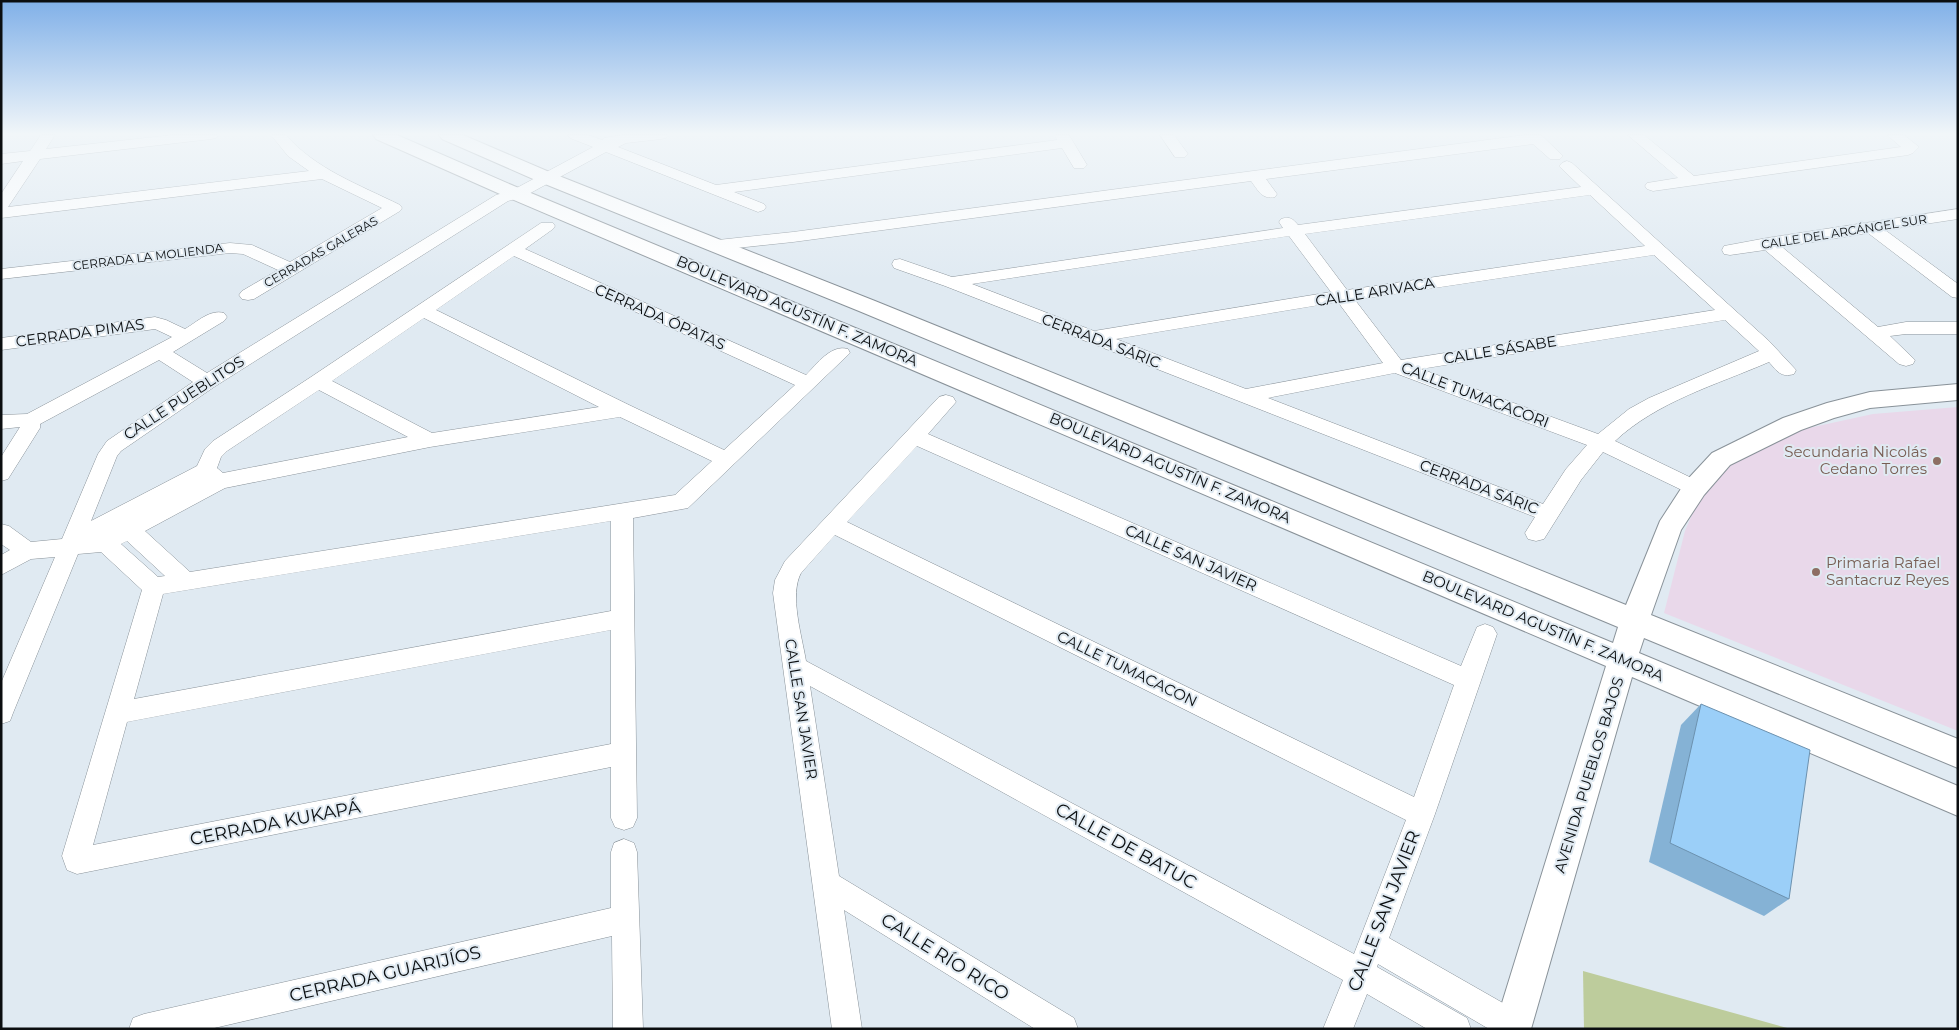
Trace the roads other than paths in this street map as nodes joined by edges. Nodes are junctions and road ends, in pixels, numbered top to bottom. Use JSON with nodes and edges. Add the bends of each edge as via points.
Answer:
{"nodes":[{"id":1,"x":17,"y":183,"type":"edge"},
{"id":2,"x":247,"y":183,"type":"edge"},
{"id":3,"x":343,"y":183,"type":"edge"},
{"id":4,"x":485,"y":183,"type":"edge"},
{"id":5,"x":528,"y":183,"type":"edge"},
{"id":6,"x":562,"y":183,"type":"edge"},
{"id":7,"x":697,"y":183,"type":"edge"},
{"id":8,"x":762,"y":183,"type":"edge"},
{"id":9,"x":1201,"y":183,"type":"edge"},
{"id":10,"x":1260,"y":183,"type":"edge"},
{"id":11,"x":1586,"y":183,"type":"edge"},
{"id":12,"x":1672,"y":183,"type":"edge"},
{"id":13,"x":1653,"y":186,"type":"dead end"},
{"id":14,"x":714,"y":190,"type":"junction"},
{"id":15,"x":1594,"y":190,"type":"junction"},
{"id":16,"x":508,"y":194,"type":"junction"},
{"id":17,"x":1268,"y":194,"type":"dead end"},
{"id":18,"x":1,"y":206,"type":"edge"},
{"id":19,"x":758,"y":208,"type":"dead end"},
{"id":20,"x":1,"y":212,"type":"edge"},
{"id":21,"x":1958,"y":214,"type":"edge"},
{"id":22,"x":1288,"y":224,"type":"junction"},
{"id":23,"x":547,"y":226,"type":"dead end"},
{"id":24,"x":1871,"y":228,"type":"junction"},
{"id":25,"x":793,"y":237,"type":"junction"},
{"id":26,"x":1767,"y":244,"type":"junction"},
{"id":27,"x":718,"y":245,"type":"junction"},
{"id":28,"x":1658,"y":249,"type":"junction"},
{"id":29,"x":513,"y":250,"type":"junction"},
{"id":30,"x":1730,"y":250,"type":"dead end"},
{"id":31,"x":764,"y":264,"type":"junction"},
{"id":32,"x":900,"y":264,"type":"dead end"},
{"id":33,"x":291,"y":268,"type":"junction"},
{"id":34,"x":1,"y":274,"type":"edge"},
{"id":35,"x":951,"y":282,"type":"junction"},
{"id":36,"x":1958,"y":293,"type":"edge"},
{"id":37,"x":248,"y":295,"type":"dead end"},
{"id":38,"x":1342,"y":296,"type":"junction"},
{"id":39,"x":423,"y":310,"type":"junction"},
{"id":40,"x":1728,"y":314,"type":"junction"},
{"id":41,"x":218,"y":317,"type":"dead end"},
{"id":42,"x":1958,"y":328,"type":"edge"},
{"id":43,"x":1875,"y":333,"type":"junction"},
{"id":44,"x":185,"y":336,"type":"junction"},
{"id":45,"x":1092,"y":337,"type":"junction"},
{"id":46,"x":1,"y":344,"type":"edge"},
{"id":47,"x":160,"y":352,"type":"junction"},
{"id":48,"x":1770,"y":352,"type":"junction"},
{"id":49,"x":841,"y":353,"type":"dead end"},
{"id":50,"x":996,"y":359,"type":"junction"},
{"id":51,"x":1906,"y":360,"type":"dead end"},
{"id":52,"x":1396,"y":366,"type":"junction"},
{"id":53,"x":1787,"y":370,"type":"dead end"},
{"id":54,"x":207,"y":382,"type":"junction"},
{"id":55,"x":318,"y":382,"type":"junction"},
{"id":56,"x":808,"y":383,"type":"junction"},
{"id":57,"x":971,"y":384,"type":"junction"},
{"id":58,"x":1958,"y":392,"type":"edge"},
{"id":59,"x":1244,"y":396,"type":"junction"},
{"id":60,"x":946,"y":402,"type":"dead end"},
{"id":61,"x":622,"y":410,"type":"junction"},
{"id":62,"x":30,"y":421,"type":"junction"},
{"id":63,"x":1,"y":422,"type":"edge"},
{"id":64,"x":915,"y":437,"type":"junction"},
{"id":65,"x":430,"y":440,"type":"junction"},
{"id":66,"x":1600,"y":442,"type":"junction"},
{"id":67,"x":728,"y":457,"type":"junction"},
{"id":68,"x":1,"y":474,"type":"edge"},
{"id":69,"x":213,"y":476,"type":"junction"},
{"id":70,"x":1695,"y":488,"type":"junction"},
{"id":71,"x":622,"y":511,"type":"junction"},
{"id":72,"x":1548,"y":514,"type":"junction"},
{"id":73,"x":832,"y":524,"type":"junction"},
{"id":74,"x":129,"y":530,"type":"junction"},
{"id":75,"x":1,"y":532,"type":"edge"},
{"id":76,"x":1536,"y":533,"type":"dead end"},
{"id":77,"x":100,"y":535,"type":"junction"},
{"id":78,"x":70,"y":546,"type":"junction"},
{"id":79,"x":37,"y":550,"type":"junction"},
{"id":80,"x":1,"y":566,"type":"edge"},
{"id":81,"x":1,"y":577,"type":"edge"},
{"id":82,"x":184,"y":581,"type":"junction"},
{"id":83,"x":154,"y":587,"type":"junction"},
{"id":84,"x":623,"y":618,"type":"junction"},
{"id":85,"x":1634,"y":622,"type":"junction"},
{"id":86,"x":1485,"y":634,"type":"dead end"},
{"id":87,"x":1623,"y":660,"type":"junction"},
{"id":88,"x":794,"y":666,"type":"junction"},
{"id":89,"x":1467,"y":680,"type":"junction"},
{"id":90,"x":116,"y":713,"type":"junction"},
{"id":91,"x":1,"y":714,"type":"edge"},
{"id":92,"x":624,"y":753,"type":"junction"},
{"id":93,"x":1958,"y":754,"type":"edge"},
{"id":94,"x":1958,"y":801,"type":"edge"},
{"id":95,"x":1422,"y":814,"type":"junction"},
{"id":96,"x":624,"y":818,"type":"dead end"},
{"id":97,"x":624,"y":852,"type":"dead end"},
{"id":98,"x":828,"y":885,"type":"junction"},
{"id":99,"x":626,"y":919,"type":"junction"},
{"id":100,"x":1372,"y":945,"type":"junction"},
{"id":101,"x":1359,"y":973,"type":"junction"},
{"id":102,"x":1513,"y":1028,"type":"edge"},
{"id":103,"x":144,"y":1029,"type":"edge"},
{"id":104,"x":628,"y":1029,"type":"edge"},
{"id":105,"x":847,"y":1029,"type":"edge"},
{"id":106,"x":1062,"y":1029,"type":"edge"},
{"id":107,"x":1338,"y":1029,"type":"edge"},
{"id":108,"x":1456,"y":1029,"type":"edge"}],
"edges":[{"from":1,"to":18,"type":"street"},
{"from":2,"to":20,"type":"street"},
{"from":3,"to":33,"type":"street","name":"CERRADAS GALERAS","via":[[394,208]]},
{"from":4,"to":16,"type":"street","name":"BOULEVARD AGUSTÍN F. ZAMORA"},
{"from":5,"to":16,"type":"street","name":"CALLE PUEBLITOS"},
{"from":6,"to":27,"type":"street","name":"BOULEVARD AGUSTÍN F. ZAMORA"},
{"from":7,"to":14,"type":"street"},
{"from":8,"to":14,"type":"street"},
{"from":9,"to":25,"type":"street"},
{"from":10,"to":17,"type":"street"},
{"from":11,"to":15,"type":"street"},
{"from":12,"to":13,"type":"street"},
{"from":14,"to":19,"type":"street"},
{"from":15,"to":22,"type":"street","name":"CERRADA SÁRIC"},
{"from":15,"to":28,"type":"street"},
{"from":16,"to":54,"type":"street","name":"CALLE PUEBLITOS"},
{"from":16,"to":57,"type":"street","name":"BOULEVARD AGUSTÍN F. ZAMORA"},
{"from":21,"to":24,"type":"street","name":"CALLE DEL ARCÁNGEL SUR"},
{"from":22,"to":35,"type":"street","name":"CERRADA SÁRIC"},
{"from":22,"to":38,"type":"street","name":"CALLE TUMACACORI"},
{"from":23,"to":29,"type":"street"},
{"from":24,"to":26,"type":"street","name":"CALLE DEL ARCÁNGEL SUR"},
{"from":24,"to":36,"type":"street"},
{"from":25,"to":27,"type":"street"},
{"from":25,"to":31,"type":"street"},
{"from":26,"to":30,"type":"street","name":"CALLE DEL ARCÁNGEL SUR"},
{"from":26,"to":43,"type":"street"},
{"from":27,"to":31,"type":"street","name":"BOULEVARD AGUSTÍN F. ZAMORA"},
{"from":28,"to":38,"type":"street","name":"CALLE ARIVACA"},
{"from":28,"to":40,"type":"street"},
{"from":29,"to":39,"type":"street"},
{"from":29,"to":56,"type":"street","name":"CERRADA ÓPATAS"},
{"from":31,"to":50,"type":"street","name":"BOULEVARD AGUSTÍN F. ZAMORA"},
{"from":32,"to":35,"type":"street","name":"CERRADA SÁRIC"},
{"from":33,"to":34,"type":"street","name":"CERRADA LA MOLIENDA","via":[[246,249],[230,248]]},
{"from":33,"to":37,"type":"street","name":"CERRADAS GALERAS"},
{"from":35,"to":45,"type":"street","name":"CERRADA SÁRIC"},
{"from":38,"to":45,"type":"street","name":"CALLE ARIVACA"},
{"from":38,"to":52,"type":"street","name":"CALLE TUMACACORI"},
{"from":39,"to":55,"type":"street"},
{"from":39,"to":61,"type":"street"},
{"from":40,"to":48,"type":"street"},
{"from":40,"to":52,"type":"street","name":"CALLE SÁSABE"},
{"from":41,"to":44,"type":"street"},
{"from":42,"to":43,"type":"street","via":[[1906,328]]},
{"from":43,"to":51,"type":"street"},
{"from":44,"to":46,"type":"street","name":"CERRADA PIMAS","via":[[155,323]]},
{"from":44,"to":47,"type":"street"},
{"from":45,"to":59,"type":"street","name":"CERRADA SÁRIC"},
{"from":47,"to":54,"type":"street"},
{"from":47,"to":62,"type":"street"},
{"from":48,"to":53,"type":"street"},
{"from":48,"to":66,"type":"street","name":"CERRADA SÁRIC","via":[[1677,391],[1622,423]]},
{"from":49,"to":56,"type":"street"},
{"from":50,"to":57,"type":"street"},
{"from":50,"to":85,"type":"street","name":"BOULEVARD AGUSTÍN F. ZAMORA"},
{"from":52,"to":59,"type":"street","name":"CALLE SÁSABE"},
{"from":52,"to":66,"type":"street","name":"CALLE TUMACACORI"},
{"from":54,"to":78,"type":"street","name":"CALLE PUEBLITOS","via":[[114,446]]},
{"from":55,"to":65,"type":"street"},
{"from":55,"to":69,"type":"street","via":[[220,446],[212,454]]},
{"from":56,"to":67,"type":"street"},
{"from":57,"to":87,"type":"street","name":"BOULEVARD AGUSTÍN F. ZAMORA"},
{"from":58,"to":70,"type":"street","name":"AVENIDA PUEBLOS BAJOS","via":[[1870,400],[1792,424],[1722,459]]},
{"from":59,"to":72,"type":"street","name":"CERRADA SÁRIC"},
{"from":60,"to":64,"type":"street","name":"CALLE SAN JAVIER"},
{"from":61,"to":65,"type":"street"},
{"from":61,"to":67,"type":"street","via":[[723,458]]},
{"from":62,"to":63,"type":"street"},
{"from":62,"to":68,"type":"street","via":[[30,428]]},
{"from":64,"to":73,"type":"street","name":"CALLE SAN JAVIER"},
{"from":64,"to":89,"type":"street","name":"CALLE SAN JAVIER"},
{"from":65,"to":69,"type":"street"},
{"from":66,"to":70,"type":"street","name":"CALLE TUMACACORI"},
{"from":66,"to":72,"type":"street","name":"CERRADA SÁRIC"},
{"from":67,"to":71,"type":"street","via":[[681,502]]},
{"from":69,"to":74,"type":"street"},
{"from":69,"to":77,"type":"street"},
{"from":70,"to":85,"type":"street","name":"AVENIDA PUEBLOS BAJOS","via":[[1669,528]]},
{"from":71,"to":82,"type":"street"},
{"from":71,"to":84,"type":"street"},
{"from":72,"to":76,"type":"street"},
{"from":73,"to":88,"type":"street","name":"CALLE SAN JAVIER","via":[[793,567],[786,580],[784,593]]},
{"from":73,"to":95,"type":"street","name":"CALLE TUMACACON"},
{"from":74,"to":77,"type":"street"},
{"from":74,"to":82,"type":"street"},
{"from":75,"to":79,"type":"street"},
{"from":77,"to":78,"type":"street"},
{"from":77,"to":83,"type":"street"},
{"from":78,"to":79,"type":"street"},
{"from":78,"to":91,"type":"street","name":"CALLE PUEBLITOS"},
{"from":79,"to":80,"type":"street"},
{"from":79,"to":81,"type":"street"},
{"from":82,"to":83,"type":"street"},
{"from":83,"to":90,"type":"street","name":"CERRADA KUKAPÁ"},
{"from":84,"to":90,"type":"street"},
{"from":84,"to":92,"type":"street"},
{"from":85,"to":87,"type":"street","name":"AVENIDA PUEBLOS BAJOS"},
{"from":85,"to":93,"type":"street","name":"BOULEVARD AGUSTÍN F. ZAMORA"},
{"from":86,"to":89,"type":"street","name":"CALLE SAN JAVIER"},
{"from":87,"to":94,"type":"street","name":"BOULEVARD AGUSTÍN F. ZAMORA"},
{"from":87,"to":102,"type":"street","name":"AVENIDA PUEBLOS BAJOS"},
{"from":88,"to":98,"type":"street","name":"CALLE SAN JAVIER"},
{"from":88,"to":101,"type":"street","name":"CALLE DE BATUC"},
{"from":89,"to":95,"type":"street","name":"CALLE SAN JAVIER"},
{"from":90,"to":92,"type":"street","name":"CERRADA KUKAPÁ","via":[[77,861]]},
{"from":92,"to":96,"type":"street"},
{"from":95,"to":100,"type":"street","name":"CALLE SAN JAVIER"},
{"from":97,"to":99,"type":"street"},
{"from":98,"to":105,"type":"street","name":"CALLE SAN JAVIER"},
{"from":98,"to":106,"type":"street","name":"CALLE RÍO RICO"},
{"from":99,"to":103,"type":"street","name":"CERRADA GUARIJÍOS"},
{"from":99,"to":104,"type":"street"},
{"from":100,"to":101,"type":"street","name":"CALLE SAN JAVIER"},
{"from":100,"to":102,"type":"street"},
{"from":101,"to":107,"type":"street","name":"CALLE SAN JAVIER"},
{"from":101,"to":108,"type":"street","name":"CALLE DE BATUC"}]}
